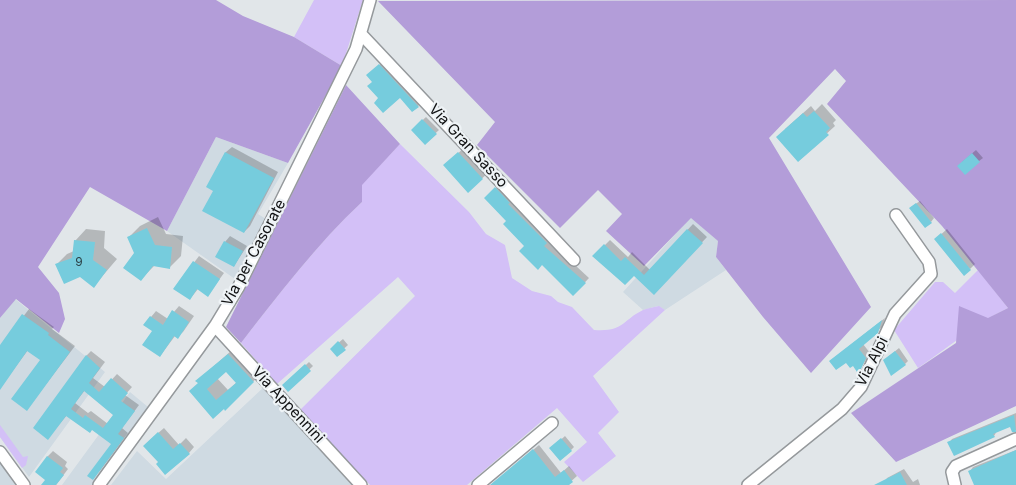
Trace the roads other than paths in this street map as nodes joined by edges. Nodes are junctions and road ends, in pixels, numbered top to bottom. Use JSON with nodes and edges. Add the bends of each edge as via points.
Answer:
{"nodes":[{"id":1,"x":370,"y":0,"type":"edge"},
{"id":2,"x":361,"y":34,"type":"junction"},
{"id":3,"x":896,"y":215,"type":"dead end"},
{"id":4,"x":574,"y":260,"type":"dead end"},
{"id":5,"x":214,"y":326,"type":"junction"},
{"id":6,"x":552,"y":423,"type":"dead end"},
{"id":7,"x":1016,"y":439,"type":"edge"},
{"id":8,"x":0,"y":452,"type":"edge"},
{"id":9,"x":24,"y":485,"type":"edge"},
{"id":10,"x":99,"y":485,"type":"edge"},
{"id":11,"x":361,"y":485,"type":"edge"},
{"id":12,"x":478,"y":485,"type":"edge"},
{"id":13,"x":748,"y":485,"type":"edge"},
{"id":14,"x":955,"y":485,"type":"edge"}],
"edges":[{"from":1,"to":2,"type":"street","name":"Via per Casorate"},
{"from":2,"to":4,"type":"street","name":"Via Gran Sasso"},
{"from":2,"to":5,"type":"street","name":"Via per Casorate","via":[[299,168],[238,288]]},
{"from":3,"to":13,"type":"street","name":"Via Alpi","via":[[929,262],[931,274],[895,314],[861,387],[842,409]]},
{"from":5,"to":10,"type":"street","name":"Via per Casorate"},
{"from":5,"to":11,"type":"street","name":"Via Appennini"},
{"from":6,"to":12,"type":"street"},
{"from":7,"to":14,"type":"street","via":[[956,466],[952,472]]},
{"from":8,"to":9,"type":"street"}]}
